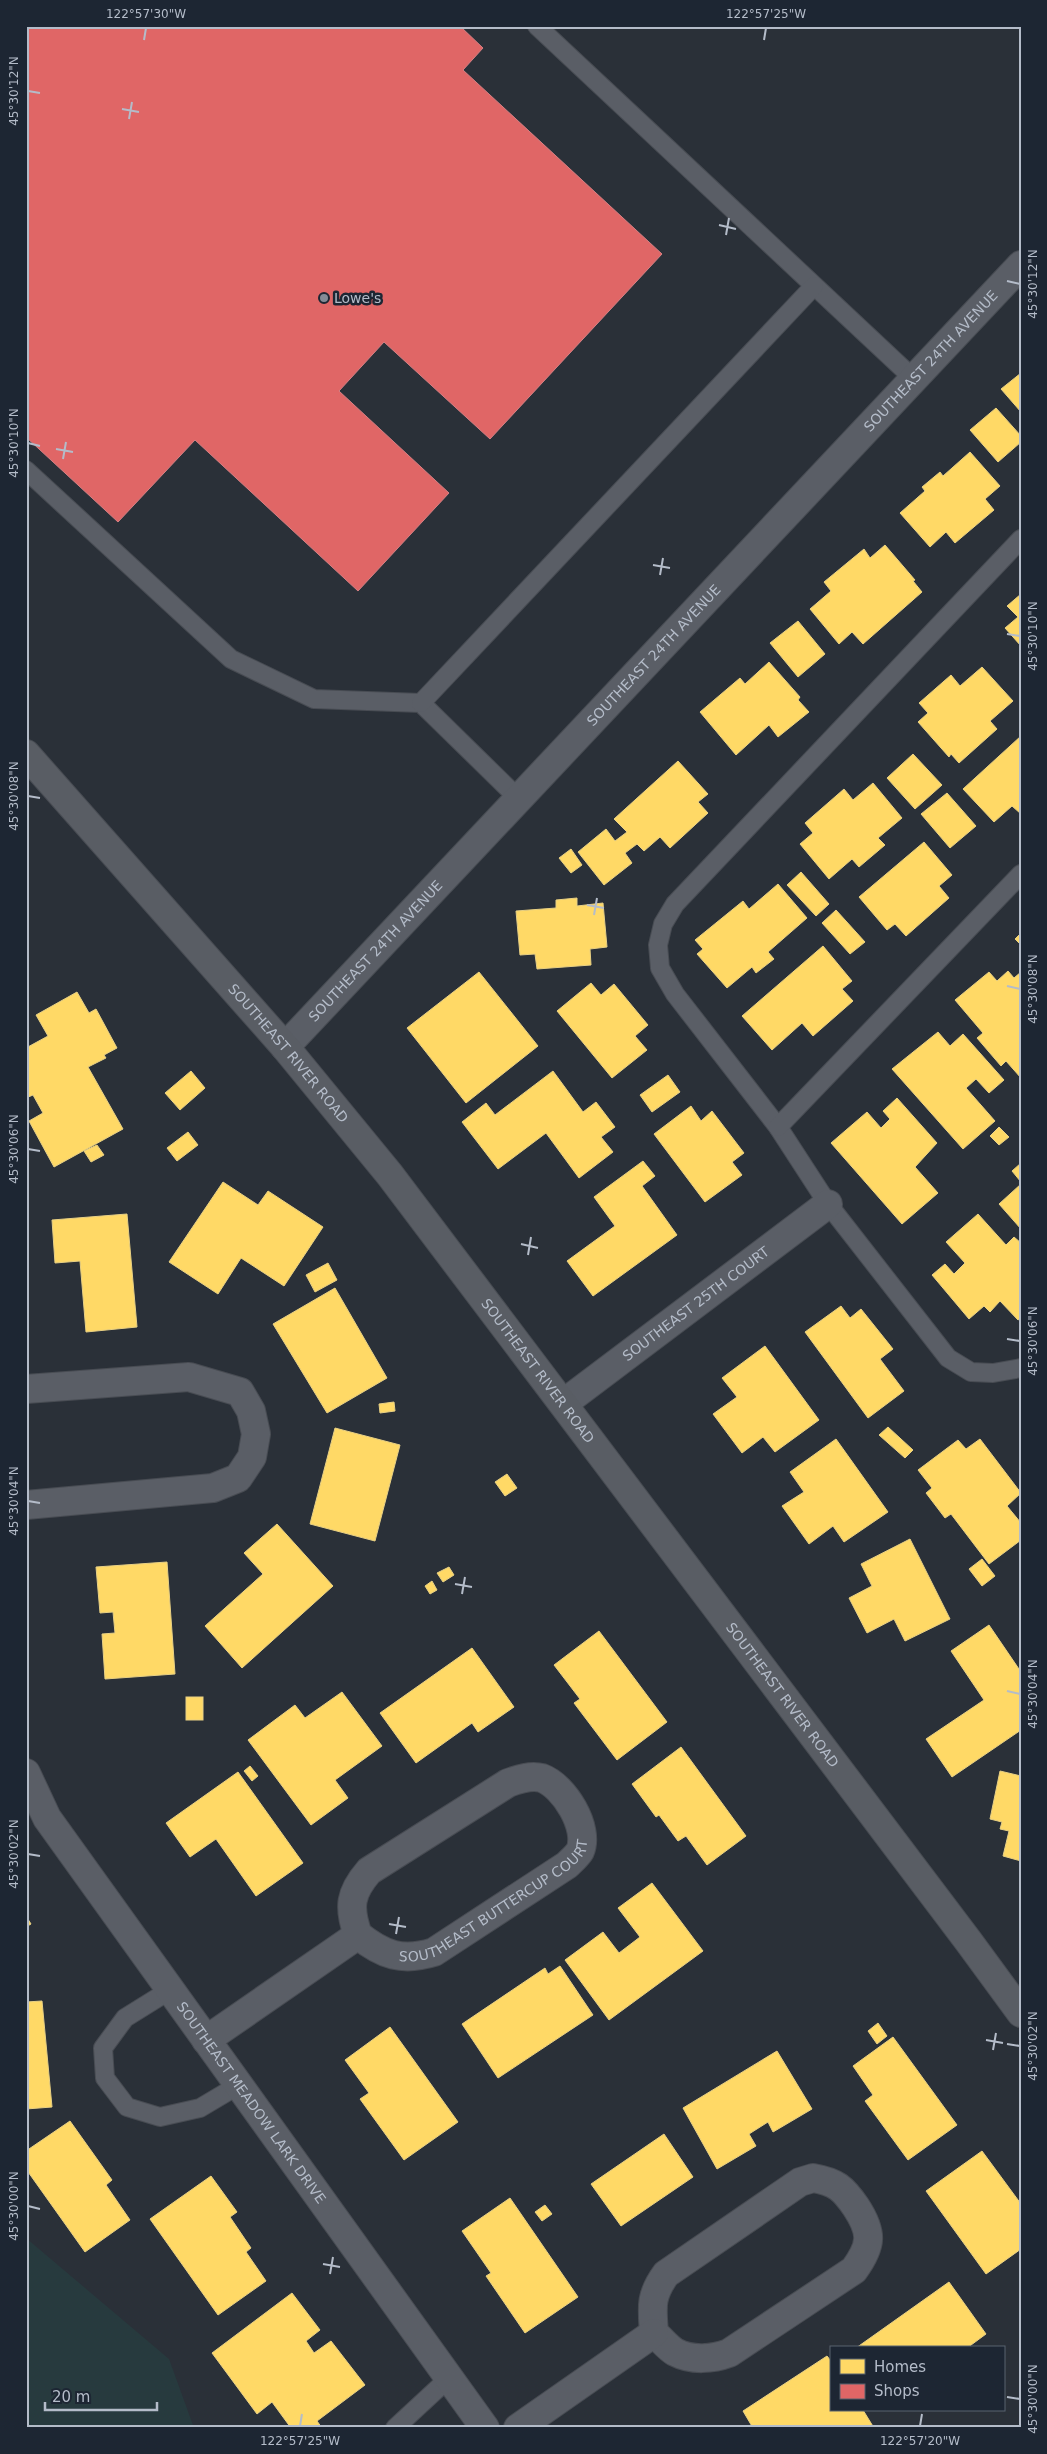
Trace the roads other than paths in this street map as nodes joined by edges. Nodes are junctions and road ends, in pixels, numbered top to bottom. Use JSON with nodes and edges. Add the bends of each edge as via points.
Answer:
{"nodes":[{"id":1,"x":537,"y":26,"type":"edge"},
{"id":2,"x":1021,"y":265,"type":"edge"},
{"id":3,"x":814,"y":286,"type":"junction"},
{"id":4,"x":914,"y":379,"type":"junction"},
{"id":5,"x":26,"y":470,"type":"edge"},
{"id":6,"x":1021,"y":539,"type":"edge"},
{"id":7,"x":421,"y":703,"type":"junction"},
{"id":8,"x":26,"y":754,"type":"edge"},
{"id":9,"x":519,"y":799,"type":"junction"},
{"id":10,"x":1021,"y":874,"type":"edge"},
{"id":11,"x":285,"y":1047,"type":"junction"},
{"id":12,"x":778,"y":1127,"type":"junction"},
{"id":13,"x":828,"y":1204,"type":"junction"},
{"id":14,"x":1021,"y":1368,"type":"edge"},
{"id":15,"x":26,"y":1389,"type":"edge"},
{"id":16,"x":564,"y":1403,"type":"junction"},
{"id":17,"x":26,"y":1505,"type":"edge"},
{"id":18,"x":26,"y":1773,"type":"edge"},
{"id":19,"x":358,"y":1935,"type":"junction"},
{"id":20,"x":170,"y":1990,"type":"junction"},
{"id":21,"x":1021,"y":2013,"type":"edge"},
{"id":22,"x":206,"y":2040,"type":"junction"},
{"id":23,"x":237,"y":2086,"type":"junction"},
{"id":24,"x":654,"y":2333,"type":"junction"},
{"id":25,"x":449,"y":2378,"type":"junction"},
{"id":26,"x":395,"y":2428,"type":"edge"},
{"id":27,"x":485,"y":2428,"type":"edge"},
{"id":28,"x":518,"y":2428,"type":"edge"}],
"edges":[{"from":1,"to":3,"type":"lane"},
{"from":2,"to":4,"type":"street","name":"SOUTHEAST 24TH AVENUE"},
{"from":3,"to":4,"type":"lane"},
{"from":3,"to":7,"type":"lane"},
{"from":4,"to":9,"type":"street","name":"SOUTHEAST 24TH AVENUE"},
{"from":5,"to":7,"type":"lane","via":[[231,659],[314,700]]},
{"from":6,"to":12,"type":"lane","via":[[675,904],[663,924],[658,945],[660,968],[675,994]]},
{"from":7,"to":9,"type":"lane"},
{"from":8,"to":11,"type":"main road","name":"SOUTHEAST RIVER ROAD"},
{"from":9,"to":11,"type":"street","name":"SOUTHEAST 24TH AVENUE"},
{"from":10,"to":12,"type":"lane"},
{"from":11,"to":16,"type":"main road","name":"SOUTHEAST RIVER ROAD","via":[[390,1175]]},
{"from":12,"to":13,"type":"lane"},
{"from":13,"to":14,"type":"lane","via":[[948,1358],[971,1372],[993,1373]]},
{"from":13,"to":16,"type":"street","name":"SOUTHEAST 25TH COURT"},
{"from":15,"to":17,"type":"street","via":[[189,1377],[240,1392],[251,1411],[256,1434],[252,1457],[238,1478],[213,1488]]},
{"from":16,"to":21,"type":"main road","name":"SOUTHEAST RIVER ROAD"},
{"from":18,"to":20,"type":"street","name":"SOUTHEAST MEADOW LARK DRIVE","via":[[47,1818]]},
{"from":19,"to":19,"type":"street","name":"SOUTHEAST BUTTERCUP COURT","via":[[374,1948],[396,1956],[416,1957],[434,1952],[567,1865],[580,1852],[581,1822],[556,1786],[541,1778],[524,1777],[508,1783],[369,1871],[356,1886],[352,1902],[352,1917]]},
{"from":19,"to":22,"type":"street"},
{"from":20,"to":22,"type":"street","name":"SOUTHEAST MEADOW LARK DRIVE"},
{"from":20,"to":23,"type":"lane","via":[[125,2018],[103,2048],[105,2078],[127,2107],[160,2117],[200,2108]]},
{"from":22,"to":23,"type":"street","name":"SOUTHEAST MEADOW LARK DRIVE"},
{"from":23,"to":25,"type":"street","name":"SOUTHEAST MEADOW LARK DRIVE"},
{"from":24,"to":24,"type":"street","via":[[675,2352],[716,2358],[730,2353],[854,2270],[864,2257],[867,2224],[846,2191],[831,2181],[813,2178],[800,2182],[666,2274],[655,2289],[652,2306]]},
{"from":24,"to":28,"type":"street"},
{"from":25,"to":26,"type":"lane"},
{"from":25,"to":27,"type":"street","name":"SOUTHEAST MEADOW LARK DRIVE"}]}
